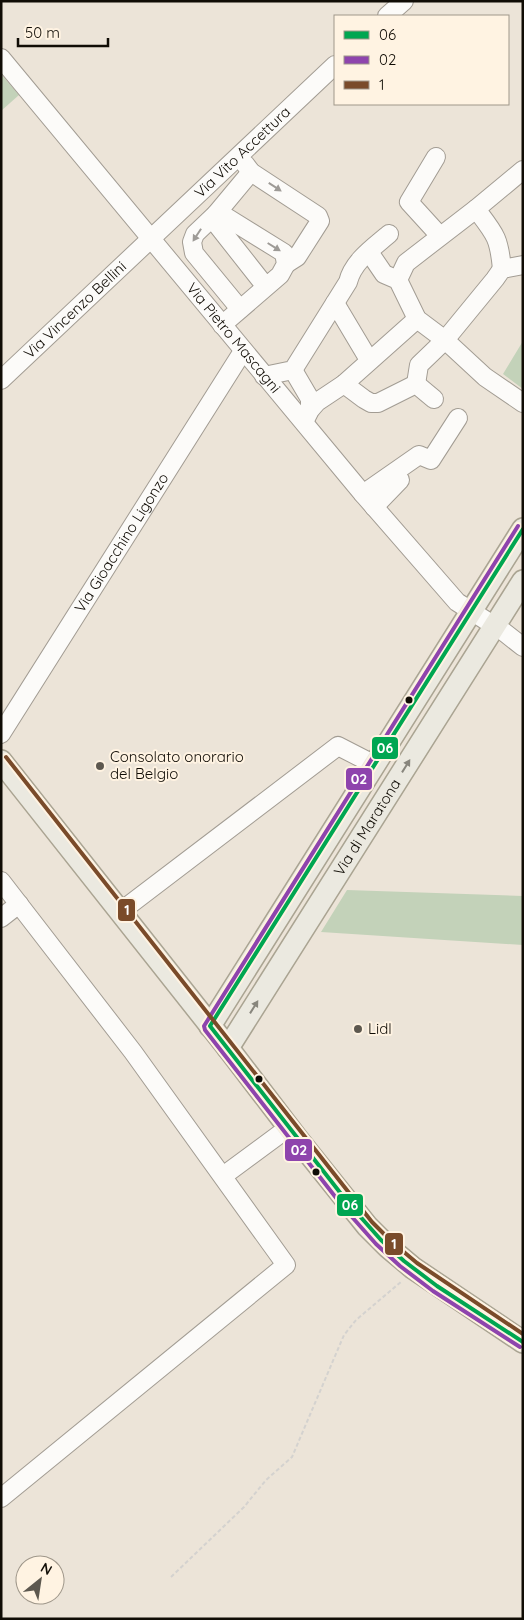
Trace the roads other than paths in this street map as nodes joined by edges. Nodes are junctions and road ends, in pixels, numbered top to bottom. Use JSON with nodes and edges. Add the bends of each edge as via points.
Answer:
{"nodes":[{"id":1,"x":404,"y":1,"type":"edge"},
{"id":2,"x":389,"y":15,"type":"edge"},
{"id":3,"x":1,"y":58,"type":"edge"},
{"id":4,"x":334,"y":66,"type":"edge"},
{"id":5,"x":238,"y":156,"type":"junction"},
{"id":6,"x":436,"y":157,"type":"dead end"},
{"id":7,"x":523,"y":170,"type":"edge"},
{"id":8,"x":251,"y":172,"type":"junction"},
{"id":9,"x":476,"y":209,"type":"junction"},
{"id":10,"x":216,"y":214,"type":"junction"},
{"id":11,"x":389,"y":234,"type":"dead end"},
{"id":12,"x":440,"y":236,"type":"junction"},
{"id":13,"x":151,"y":239,"type":"junction"},
{"id":14,"x":369,"y":252,"type":"junction"},
{"id":15,"x":286,"y":264,"type":"junction"},
{"id":16,"x":523,"y":265,"type":"edge"},
{"id":17,"x":502,"y":269,"type":"junction"},
{"id":18,"x":398,"y":280,"type":"junction"},
{"id":19,"x":266,"y":287,"type":"junction"},
{"id":20,"x":335,"y":304,"type":"junction"},
{"id":21,"x":240,"y":309,"type":"junction"},
{"id":22,"x":417,"y":319,"type":"junction"},
{"id":23,"x":222,"y":325,"type":"junction"},
{"id":24,"x":445,"y":340,"type":"junction"},
{"id":25,"x":243,"y":351,"type":"junction"},
{"id":26,"x":369,"y":360,"type":"junction"},
{"id":27,"x":293,"y":370,"type":"junction"},
{"id":28,"x":264,"y":376,"type":"junction"},
{"id":29,"x":1,"y":380,"type":"edge"},
{"id":30,"x":344,"y":384,"type":"junction"},
{"id":31,"x":416,"y":384,"type":"junction"},
{"id":32,"x":434,"y":399,"type":"dead end"},
{"id":33,"x":523,"y":403,"type":"edge"},
{"id":34,"x":307,"y":416,"type":"junction"},
{"id":35,"x":458,"y":418,"type":"dead end"},
{"id":36,"x":400,"y":480,"type":"dead end"},
{"id":37,"x":368,"y":500,"type":"junction"},
{"id":38,"x":523,"y":529,"type":"edge"},
{"id":39,"x":523,"y":581,"type":"edge"},
{"id":40,"x":472,"y":610,"type":"junction"},
{"id":41,"x":495,"y":626,"type":"junction"},
{"id":42,"x":523,"y":647,"type":"edge"},
{"id":43,"x":1,"y":734,"type":"edge"},
{"id":44,"x":1,"y":761,"type":"edge"},
{"id":45,"x":375,"y":765,"type":"junction"},
{"id":46,"x":1,"y":881,"type":"edge"},
{"id":47,"x":19,"y":904,"type":"junction"},
{"id":48,"x":120,"y":912,"type":"junction"},
{"id":49,"x":1,"y":918,"type":"edge"},
{"id":50,"x":210,"y":1026,"type":"junction"},
{"id":51,"x":228,"y":1048,"type":"junction"},
{"id":52,"x":288,"y":1128,"type":"junction"},
{"id":53,"x":223,"y":1176,"type":"junction"},
{"id":54,"x":523,"y":1342,"type":"edge"},
{"id":55,"x":1,"y":1498,"type":"edge"}],
"edges":[{"from":1,"to":2,"type":"street"},
{"from":3,"to":13,"type":"street","name":"Via Pietro Mascagni"},
{"from":4,"to":5,"type":"street","name":"Via Vito Accettura"},
{"from":5,"to":8,"type":"street"},
{"from":5,"to":13,"type":"street","name":"Via Vito Accettura"},
{"from":6,"to":12,"type":"street","via":[[408,202]]},
{"from":7,"to":9,"type":"street"},
{"from":8,"to":10,"type":"street"},
{"from":8,"to":15,"type":"street","one_way":true,"via":[[318,216],[320,221],[297,257]]},
{"from":9,"to":12,"type":"street"},
{"from":9,"to":17,"type":"street","via":[[496,235]]},
{"from":10,"to":15,"type":"street","one_way":true,"via":[[284,253]]},
{"from":10,"to":19,"type":"street","via":[[218,226]]},
{"from":10,"to":21,"type":"street","one_way":true,"via":[[195,234],[192,242],[194,253]]},
{"from":11,"to":14,"type":"street"},
{"from":12,"to":18,"type":"street","via":[[406,263]]},
{"from":13,"to":23,"type":"street","name":"Via Pietro Mascagni"},
{"from":13,"to":29,"type":"street","name":"Via Vincenzo Bellini"},
{"from":14,"to":18,"type":"street","via":[[384,274]]},
{"from":14,"to":20,"type":"street","via":[[351,271]]},
{"from":15,"to":19,"type":"street","via":[[280,275]]},
{"from":16,"to":17,"type":"street"},
{"from":17,"to":24,"type":"street"},
{"from":18,"to":22,"type":"street"},
{"from":19,"to":21,"type":"street"},
{"from":20,"to":26,"type":"street"},
{"from":20,"to":27,"type":"street"},
{"from":21,"to":23,"type":"street"},
{"from":22,"to":24,"type":"street"},
{"from":22,"to":26,"type":"street"},
{"from":23,"to":25,"type":"street","name":"Via Pietro Mascagni"},
{"from":24,"to":31,"type":"street","via":[[419,365]]},
{"from":24,"to":33,"type":"street","via":[[485,377]]},
{"from":25,"to":28,"type":"street","name":"Via Pietro Mascagni"},
{"from":25,"to":43,"type":"street","name":"Via Gioacchino Ligonzo"},
{"from":26,"to":30,"type":"street"},
{"from":27,"to":28,"type":"street"},
{"from":27,"to":34,"type":"street","via":[[310,400]]},
{"from":28,"to":34,"type":"street","name":"Via Pietro Mascagni"},
{"from":30,"to":31,"type":"street","via":[[371,403],[378,403]]},
{"from":30,"to":34,"type":"street","via":[[317,402]]},
{"from":31,"to":32,"type":"street"},
{"from":34,"to":37,"type":"street","name":"Via Pietro Mascagni"},
{"from":35,"to":37,"type":"street","via":[[430,460],[419,455]]},
{"from":36,"to":37,"type":"street"},
{"from":37,"to":40,"type":"street","name":"Via Pietro Mascagni","via":[[458,602]]},
{"from":38,"to":40,"type":"main road","name":"Via di Maratona"},
{"from":39,"to":41,"type":"main road","name":"Via di Maratona"},
{"from":40,"to":41,"type":"street","name":"Via Pietro Mascagni"},
{"from":40,"to":45,"type":"main road","name":"Via di Maratona"},
{"from":41,"to":42,"type":"street","name":"Via Pietro Mascagni"},
{"from":51,"to":41,"type":"main road","name":"Via di Maratona","one_way":true},
{"from":44,"to":48,"type":"main road"},
{"from":45,"to":48,"type":"street","via":[[338,746]]},
{"from":45,"to":50,"type":"main road","name":"Via di Maratona"},
{"from":46,"to":47,"type":"street"},
{"from":47,"to":49,"type":"street"},
{"from":47,"to":53,"type":"street"},
{"from":48,"to":50,"type":"main road"},
{"from":50,"to":51,"type":"main road"},
{"from":51,"to":52,"type":"main road"},
{"from":52,"to":53,"type":"street"},
{"from":52,"to":54,"type":"main road","via":[[367,1226],[388,1247],[413,1268]]},
{"from":53,"to":55,"type":"street","via":[[286,1265]]}]}
